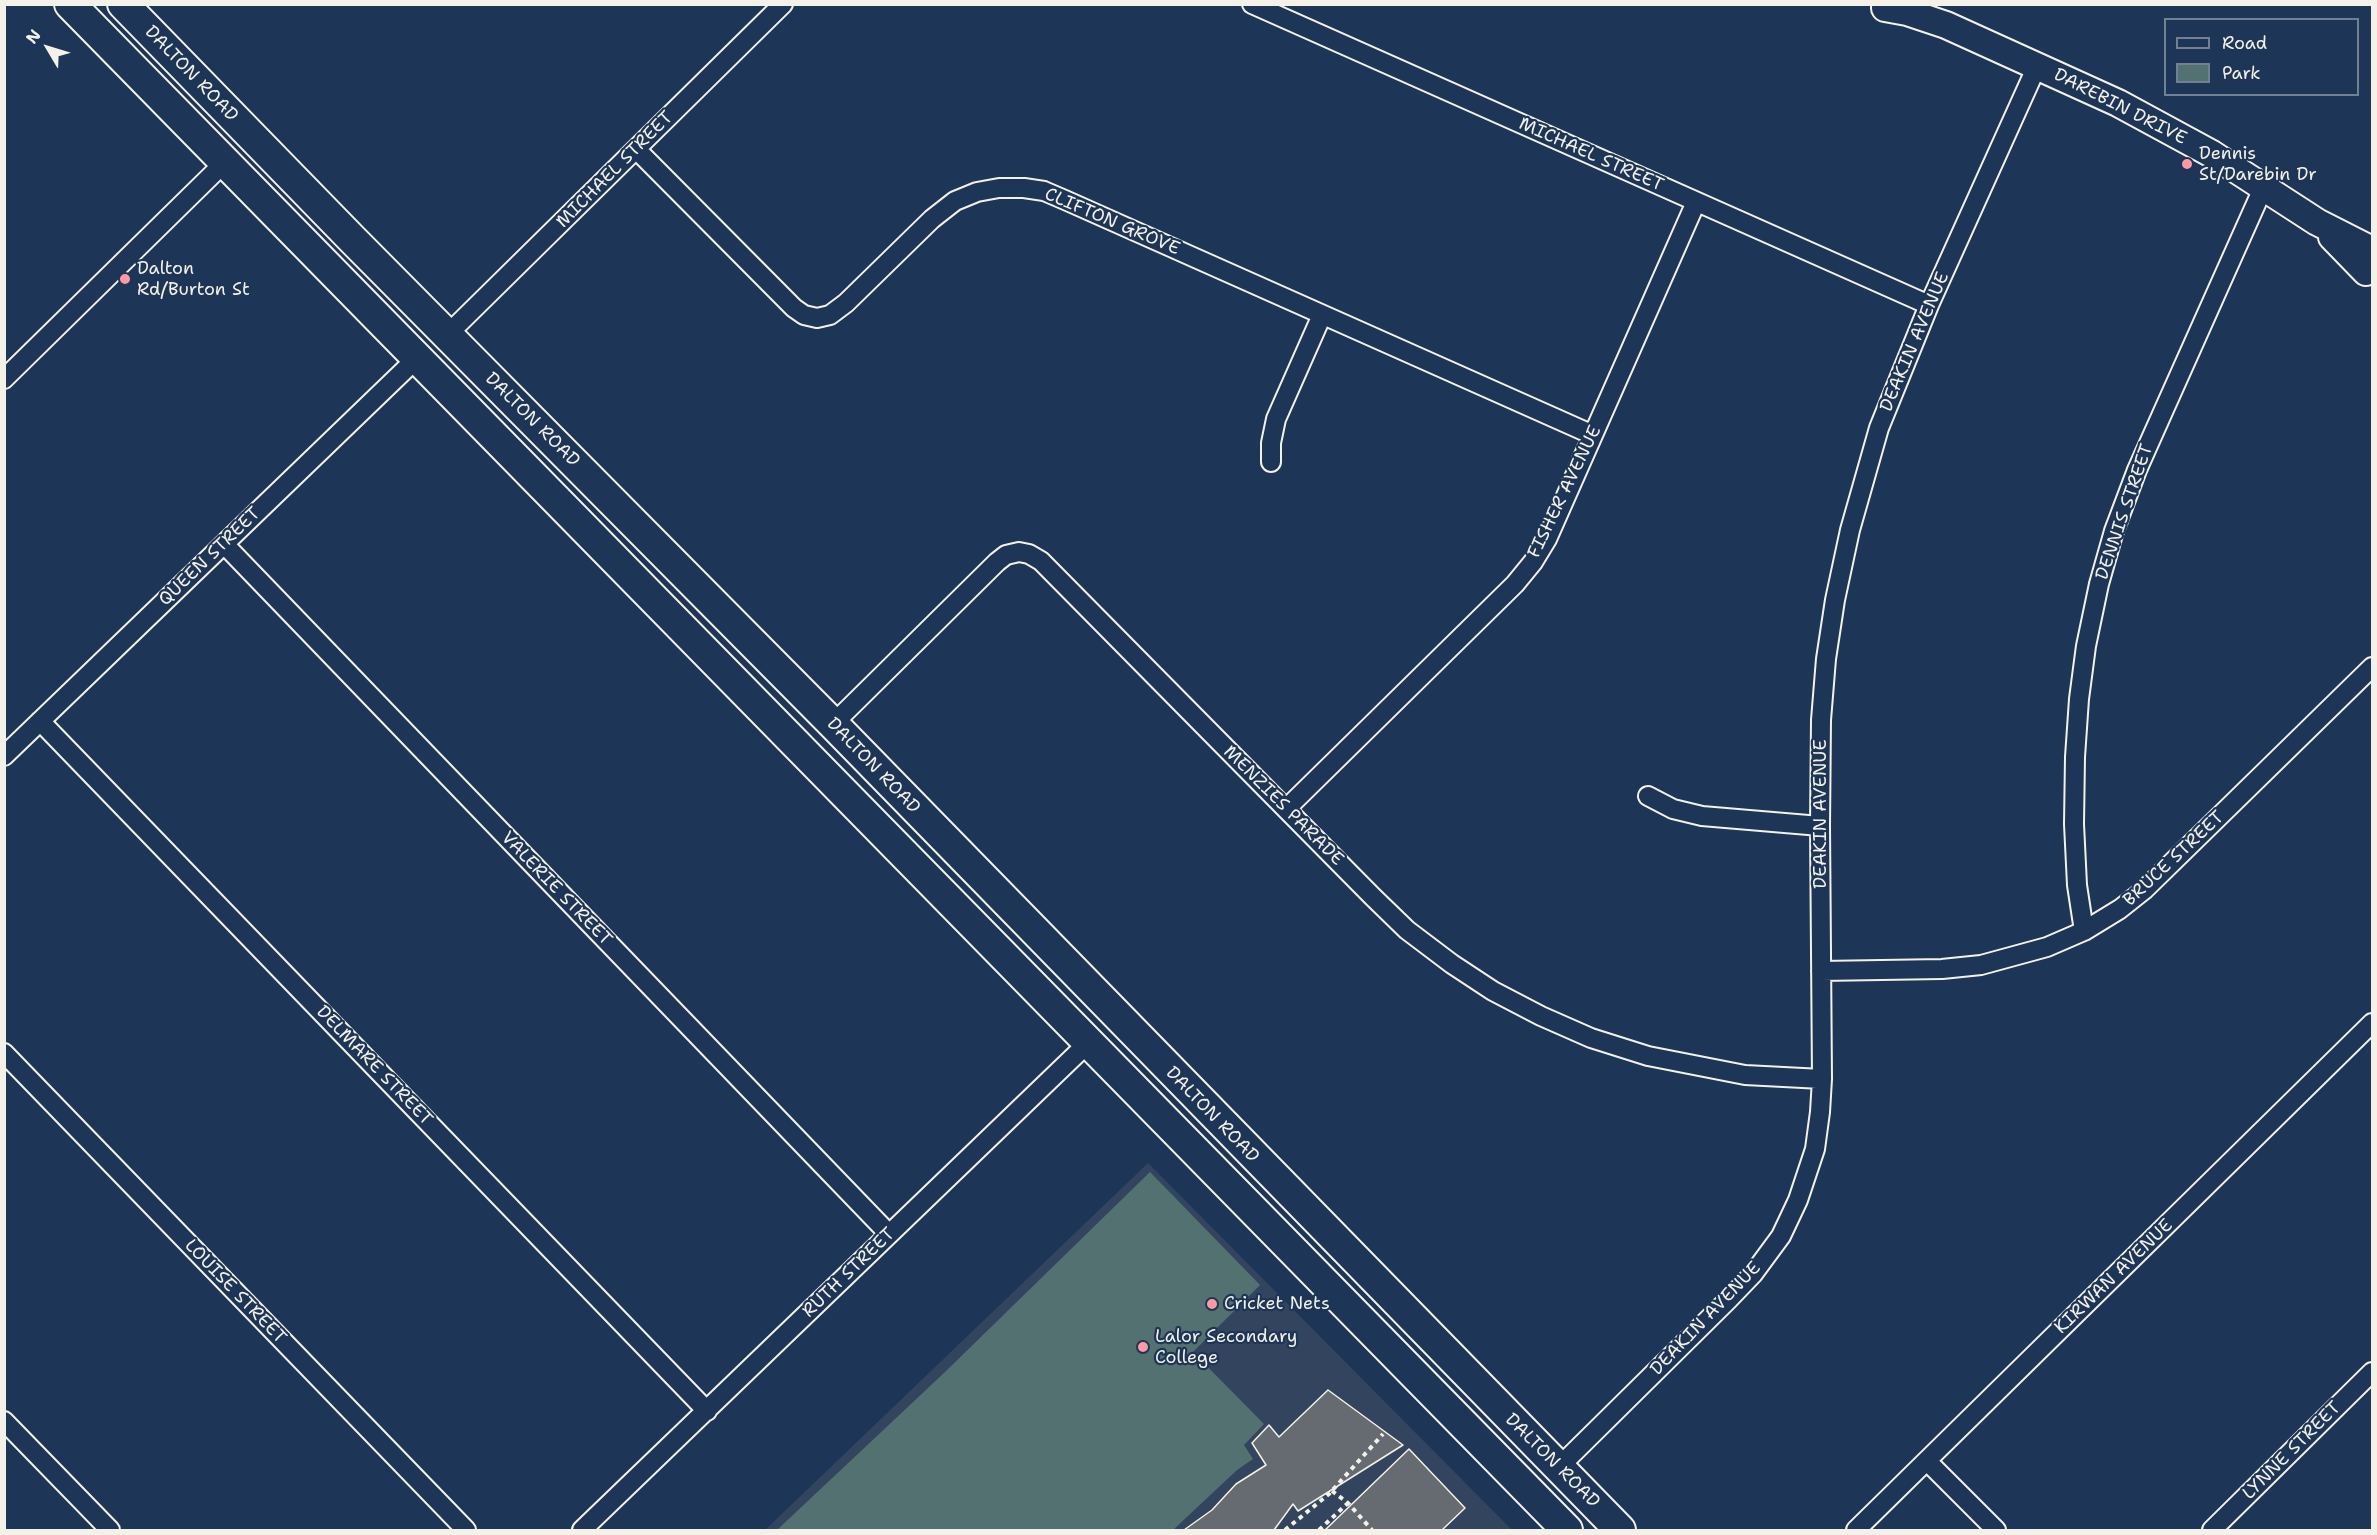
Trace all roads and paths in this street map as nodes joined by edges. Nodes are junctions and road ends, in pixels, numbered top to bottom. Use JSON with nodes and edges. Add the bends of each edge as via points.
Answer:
{"nodes":[{"id":1,"x":70,"y":4,"type":"edge"},
{"id":2,"x":123,"y":4,"type":"edge"},
{"id":3,"x":783,"y":4,"type":"edge"},
{"id":4,"x":1252,"y":4,"type":"edge"},
{"id":5,"x":1920,"y":4,"type":"edge"},
{"id":6,"x":1881,"y":6,"type":"edge"},
{"id":7,"x":1946,"y":25,"type":"junction"},
{"id":8,"x":2037,"y":66,"type":"junction"},
{"id":9,"x":252,"y":136,"type":"junction"},
{"id":10,"x":636,"y":149,"type":"junction"},
{"id":11,"x":224,"y":163,"type":"junction"},
{"id":12,"x":2264,"y":186,"type":"junction"},
{"id":13,"x":1696,"y":202,"type":"junction"},
{"id":14,"x":2371,"y":264,"type":"edge"},
{"id":15,"x":1929,"y":305,"type":"junction"},
{"id":16,"x":1322,"y":315,"type":"junction"},
{"id":17,"x":447,"y":334,"type":"junction"},
{"id":18,"x":416,"y":359,"type":"junction"},
{"id":19,"x":4,"y":379,"type":"edge"},
{"id":20,"x":1593,"y":435,"type":"junction"},
{"id":21,"x":1271,"y":462,"type":"dead end"},
{"id":22,"x":224,"y":544,"type":"junction"},
{"id":23,"x":2371,"y":672,"type":"edge"},
{"id":24,"x":40,"y":721,"type":"junction"},
{"id":25,"x":833,"y":724,"type":"junction"},
{"id":26,"x":4,"y":756,"type":"edge"},
{"id":27,"x":1648,"y":796,"type":"dead end"},
{"id":28,"x":1286,"y":809,"type":"junction"},
{"id":29,"x":1820,"y":826,"type":"junction"},
{"id":30,"x":2084,"y":931,"type":"junction"},
{"id":31,"x":1821,"y":971,"type":"junction"},
{"id":32,"x":1116,"y":1016,"type":"junction"},
{"id":33,"x":2373,"y":1023,"type":"edge"},
{"id":34,"x":1088,"y":1043,"type":"junction"},
{"id":35,"x":4,"y":1053,"type":"edge"},
{"id":36,"x":1822,"y":1079,"type":"junction"},
{"id":37,"x":889,"y":1234,"type":"junction"},
{"id":38,"x":2373,"y":1372,"type":"edge"},
{"id":39,"x":707,"y":1411,"type":"junction"},
{"id":40,"x":4,"y":1421,"type":"edge"},
{"id":41,"x":1383,"y":1434,"type":"dead end"},
{"id":42,"x":1927,"y":1461,"type":"junction"},
{"id":43,"x":1559,"y":1467,"type":"junction"},
{"id":44,"x":1332,"y":1491,"type":"junction"},
{"id":45,"x":1531,"y":1494,"type":"junction"},
{"id":46,"x":1348,"y":1503,"type":"junction"},
{"id":47,"x":110,"y":1530,"type":"edge"},
{"id":48,"x":466,"y":1530,"type":"edge"},
{"id":49,"x":582,"y":1530,"type":"edge"},
{"id":50,"x":1285,"y":1530,"type":"edge"},
{"id":51,"x":1319,"y":1530,"type":"edge"},
{"id":52,"x":1372,"y":1530,"type":"edge"},
{"id":53,"x":1567,"y":1530,"type":"edge"},
{"id":54,"x":1620,"y":1530,"type":"edge"},
{"id":55,"x":1856,"y":1530,"type":"edge"},
{"id":56,"x":1996,"y":1530,"type":"edge"},
{"id":57,"x":2211,"y":1530,"type":"edge"}],
"edges":[{"from":1,"to":11,"type":"main road","name":"DALTON ROAD"},
{"from":2,"to":9,"type":"main road","name":"DALTON ROAD"},
{"from":3,"to":10,"type":"street","name":"MICHAEL STREET"},
{"from":4,"to":13,"type":"street","name":"MICHAEL STREET"},
{"from":5,"to":7,"type":"street","name":"DAREBIN DRIVE"},
{"from":6,"to":7,"type":"street","name":"DAREBIN DRIVE"},
{"from":7,"to":8,"type":"street","name":"DAREBIN DRIVE"},
{"from":8,"to":12,"type":"street","name":"DAREBIN DRIVE","via":[[2146,118]]},
{"from":8,"to":15,"type":"street","name":"DEAKIN AVENUE"},
{"from":9,"to":11,"type":"main road"},
{"from":9,"to":17,"type":"main road","name":"DALTON ROAD"},
{"from":10,"to":16,"type":"street","name":"CLIFTON GROVE","via":[[804,315],[830,315],[955,201],[999,188],[1044,191]]},
{"from":10,"to":17,"type":"street","name":"MICHAEL STREET"},
{"from":11,"to":18,"type":"main road","name":"DALTON ROAD"},
{"from":11,"to":19,"type":"street"},
{"from":12,"to":14,"type":"street","name":"DAREBIN DRIVE"},
{"from":12,"to":30,"type":"street","name":"DENNIS STREET","via":[[2137,470],[2099,584],[2086,646],[2075,758],[2076,865]]},
{"from":13,"to":15,"type":"street","name":"MICHAEL STREET"},
{"from":13,"to":20,"type":"street","name":"FISHER AVENUE"},
{"from":15,"to":29,"type":"street","name":"DEAKIN AVENUE","via":[[1879,428],[1850,530],[1826,659]]},
{"from":16,"to":20,"type":"street","name":"CLIFTON GROVE"},
{"from":16,"to":21,"type":"street","via":[[1276,419]]},
{"from":17,"to":25,"type":"main road","name":"DALTON ROAD"},
{"from":18,"to":22,"type":"street","name":"QUEEN STREET"},
{"from":18,"to":34,"type":"main road","name":"DALTON ROAD"},
{"from":20,"to":28,"type":"street","name":"FISHER AVENUE","via":[[1547,539],[1515,584]]},
{"from":22,"to":24,"type":"street","name":"QUEEN STREET"},
{"from":22,"to":37,"type":"street","name":"VALERIE STREET"},
{"from":23,"to":30,"type":"street","name":"BRUCE STREET","via":[[2144,890]]},
{"from":24,"to":26,"type":"street","name":"QUEEN STREET"},
{"from":24,"to":39,"type":"street","name":"DELMARE STREET"},
{"from":25,"to":28,"type":"street","name":"MENZIES PARADE","via":[[997,562],[1019,552],[1041,561]]},
{"from":25,"to":32,"type":"main road","name":"DALTON ROAD"},
{"from":27,"to":29,"type":"street","via":[[1673,809],[1702,816]]},
{"from":28,"to":36,"type":"street","name":"MENZIES PARADE","via":[[1407,930],[1452,964],[1541,1017],[1625,1049],[1705,1069]]},
{"from":29,"to":31,"type":"street","name":"DEAKIN AVENUE"},
{"from":30,"to":31,"type":"street","name":"BRUCE STREET","via":[[2047,947],[1981,965]]},
{"from":31,"to":36,"type":"street","name":"DEAKIN AVENUE"},
{"from":32,"to":34,"type":"main road","name":"RUTH STREET"},
{"from":32,"to":43,"type":"main road","name":"DALTON ROAD"},
{"from":33,"to":42,"type":"street","name":"KIRWAN AVENUE"},
{"from":34,"to":37,"type":"street","name":"RUTH STREET"},
{"from":34,"to":45,"type":"main road","name":"DALTON ROAD"},
{"from":35,"to":48,"type":"street","name":"LOUISE STREET"},
{"from":36,"to":43,"type":"street","name":"DEAKIN AVENUE","via":[[1815,1149],[1798,1200],[1780,1236],[1730,1299]]},
{"from":37,"to":39,"type":"street","name":"RUTH STREET"},
{"from":38,"to":57,"type":"street","name":"LYNNE STREET"},
{"from":39,"to":49,"type":"street","name":"RUTH STREET"},
{"from":40,"to":47,"type":"street"},
{"from":41,"to":44,"type":"path"},
{"from":42,"to":55,"type":"street","name":"KIRWAN AVENUE"},
{"from":42,"to":56,"type":"street"},
{"from":43,"to":45,"type":"main road","name":"DEAKIN AVENUE"},
{"from":43,"to":54,"type":"main road","name":"DALTON ROAD"},
{"from":44,"to":46,"type":"path"},
{"from":44,"to":50,"type":"path"},
{"from":45,"to":53,"type":"main road","name":"DALTON ROAD"},
{"from":46,"to":51,"type":"path"},
{"from":46,"to":52,"type":"path"}]}
